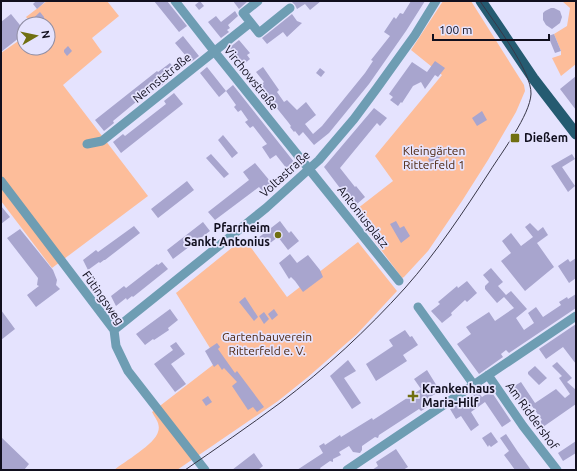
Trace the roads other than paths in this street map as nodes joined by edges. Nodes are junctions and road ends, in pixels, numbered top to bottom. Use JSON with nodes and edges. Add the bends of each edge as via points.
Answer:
{"nodes":[{"id":1,"x":175,"y":1,"type":"edge"},
{"id":2,"x":258,"y":1,"type":"edge"},
{"id":3,"x":436,"y":1,"type":"edge"},
{"id":4,"x":481,"y":1,"type":"edge"},
{"id":5,"x":289,"y":7,"type":"edge"},
{"id":6,"x":250,"y":23,"type":"junction"},
{"id":7,"x":214,"y":51,"type":"junction"},
{"id":8,"x":576,"y":134,"type":"edge"},
{"id":9,"x":87,"y":144,"type":"dead end"},
{"id":10,"x":309,"y":168,"type":"junction"},
{"id":11,"x":1,"y":181,"type":"edge"},
{"id":12,"x":399,"y":282,"type":"dead end"},
{"id":13,"x":418,"y":307,"type":"dead end"},
{"id":14,"x":576,"y":316,"type":"edge"},
{"id":15,"x":114,"y":330,"type":"junction"},
{"id":16,"x":488,"y":375,"type":"junction"},
{"id":17,"x":474,"y":384,"type":"junction"},
{"id":18,"x":205,"y":470,"type":"edge"},
{"id":19,"x":347,"y":470,"type":"edge"},
{"id":20,"x":556,"y":470,"type":"edge"}],
"edges":[{"from":1,"to":7,"type":"street","name":"Virchowstraße"},
{"from":2,"to":6,"type":"street","via":[[243,13]]},
{"from":3,"to":10,"type":"street","name":"Voltastraße","via":[[354,120]]},
{"from":4,"to":8,"type":"main road","via":[[533,78]]},
{"from":5,"to":6,"type":"street","via":[[259,33]]},
{"from":6,"to":7,"type":"street","name":"Nernststraße"},
{"from":7,"to":9,"type":"street","name":"Nernststraße","via":[[102,141]]},
{"from":7,"to":10,"type":"street","name":"Virchowstraße"},
{"from":10,"to":12,"type":"street","name":"Antoniusplatz"},
{"from":10,"to":15,"type":"street","name":"Voltastraße","via":[[266,208]]},
{"from":11,"to":15,"type":"street","name":"Fütingsweg"},
{"from":13,"to":17,"type":"street"},
{"from":14,"to":16,"type":"street"},
{"from":15,"to":18,"type":"street","name":"Fütingsweg","via":[[116,346],[128,371]]},
{"from":16,"to":17,"type":"street"},
{"from":16,"to":20,"type":"street","name":"Am Riddershof"},
{"from":17,"to":19,"type":"street"}]}
